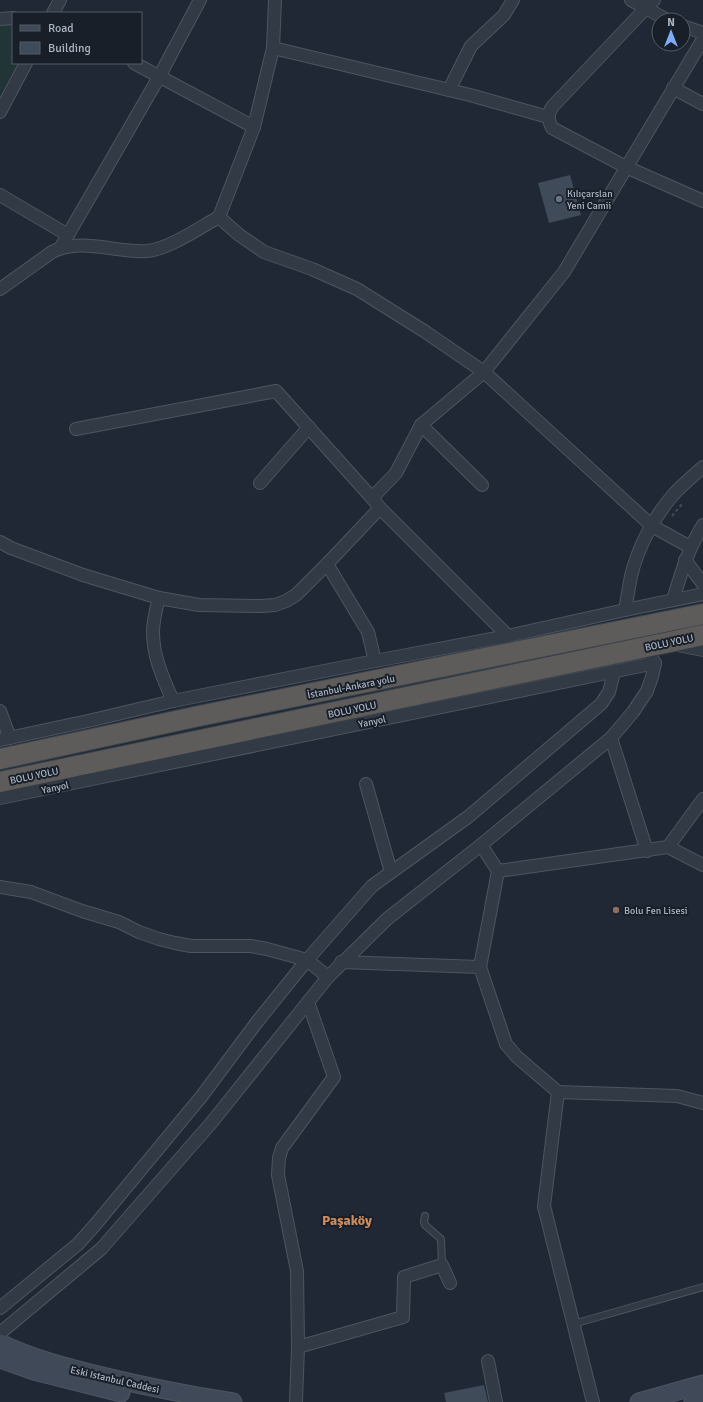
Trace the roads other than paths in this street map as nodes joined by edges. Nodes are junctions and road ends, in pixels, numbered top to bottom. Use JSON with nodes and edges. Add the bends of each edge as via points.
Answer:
{"nodes":[{"id":1,"x":60,"y":0,"type":"edge"},
{"id":2,"x":200,"y":0,"type":"edge"},
{"id":3,"x":275,"y":0,"type":"edge"},
{"id":4,"x":513,"y":0,"type":"edge"},
{"id":5,"x":631,"y":0,"type":"edge"},
{"id":6,"x":650,"y":4,"type":"edge"},
{"id":7,"x":54,"y":12,"type":"edge"},
{"id":8,"x":658,"y":12,"type":"edge"},
{"id":9,"x":12,"y":18,"type":"edge"},
{"id":10,"x":0,"y":19,"type":"edge"},
{"id":11,"x":691,"y":29,"type":"edge"},
{"id":12,"x":703,"y":33,"type":"edge"},
{"id":13,"x":703,"y":39,"type":"edge"},
{"id":14,"x":272,"y":48,"type":"junction"},
{"id":15,"x":25,"y":64,"type":"edge"},
{"id":16,"x":136,"y":64,"type":"edge"},
{"id":17,"x":159,"y":77,"type":"junction"},
{"id":18,"x":673,"y":88,"type":"junction"},
{"id":19,"x":449,"y":90,"type":"junction"},
{"id":20,"x":703,"y":104,"type":"edge"},
{"id":21,"x":0,"y":112,"type":"edge"},
{"id":22,"x":548,"y":117,"type":"junction"},
{"id":23,"x":254,"y":127,"type":"junction"},
{"id":24,"x":626,"y":167,"type":"junction"},
{"id":25,"x":0,"y":195,"type":"edge"},
{"id":26,"x":703,"y":201,"type":"edge"},
{"id":27,"x":219,"y":217,"type":"junction"},
{"id":28,"x":68,"y":235,"type":"junction"},
{"id":29,"x":61,"y":247,"type":"junction"},
{"id":30,"x":0,"y":289,"type":"edge"},
{"id":31,"x":484,"y":372,"type":"junction"},
{"id":32,"x":421,"y":425,"type":"junction"},
{"id":33,"x":309,"y":427,"type":"junction"},
{"id":34,"x":76,"y":428,"type":"dead end"},
{"id":35,"x":703,"y":467,"type":"edge"},
{"id":36,"x":260,"y":484,"type":"dead end"},
{"id":37,"x":482,"y":485,"type":"dead end"},
{"id":38,"x":372,"y":498,"type":"junction"},
{"id":39,"x":380,"y":508,"type":"junction"},
{"id":40,"x":652,"y":526,"type":"junction"},
{"id":41,"x":703,"y":526,"type":"edge"},
{"id":42,"x":0,"y":542,"type":"edge"},
{"id":43,"x":690,"y":548,"type":"junction"},
{"id":44,"x":685,"y":560,"type":"junction"},
{"id":45,"x":327,"y":564,"type":"junction"},
{"id":46,"x":703,"y":584,"type":"edge"},
{"id":47,"x":703,"y":594,"type":"edge"},
{"id":48,"x":159,"y":598,"type":"junction"},
{"id":49,"x":673,"y":600,"type":"junction"},
{"id":50,"x":625,"y":610,"type":"junction"},
{"id":51,"x":703,"y":614,"type":"edge"},
{"id":52,"x":703,"y":629,"type":"edge"},
{"id":53,"x":703,"y":635,"type":"edge"},
{"id":54,"x":508,"y":636,"type":"junction"},
{"id":55,"x":641,"y":638,"type":"junction"},
{"id":56,"x":703,"y":650,"type":"edge"},
{"id":57,"x":375,"y":661,"type":"junction"},
{"id":58,"x":655,"y":663,"type":"junction"},
{"id":59,"x":614,"y":672,"type":"junction"},
{"id":60,"x":173,"y":701,"type":"junction"},
{"id":61,"x":0,"y":711,"type":"edge"},
{"id":62,"x":199,"y":716,"type":"junction"},
{"id":63,"x":88,"y":721,"type":"junction"},
{"id":64,"x":612,"y":738,"type":"junction"},
{"id":65,"x":5,"y":739,"type":"edge"},
{"id":66,"x":0,"y":759,"type":"edge"},
{"id":67,"x":0,"y":782,"type":"edge"},
{"id":68,"x":366,"y":784,"type":"dead end"},
{"id":69,"x":0,"y":798,"type":"edge"},
{"id":70,"x":703,"y":799,"type":"edge"},
{"id":71,"x":481,"y":845,"type":"junction"},
{"id":72,"x":668,"y":847,"type":"junction"},
{"id":73,"x":647,"y":851,"type":"junction"},
{"id":74,"x":703,"y":866,"type":"edge"},
{"id":75,"x":498,"y":871,"type":"junction"},
{"id":76,"x":391,"y":872,"type":"junction"},
{"id":77,"x":0,"y":887,"type":"edge"},
{"id":78,"x":306,"y":960,"type":"junction"},
{"id":79,"x":341,"y":962,"type":"junction"},
{"id":80,"x":480,"y":967,"type":"junction"},
{"id":81,"x":328,"y":977,"type":"junction"},
{"id":82,"x":308,"y":1002,"type":"junction"},
{"id":83,"x":558,"y":1092,"type":"junction"},
{"id":84,"x":703,"y":1102,"type":"edge"},
{"id":85,"x":425,"y":1216,"type":"dead end"},
{"id":86,"x":442,"y":1265,"type":"junction"},
{"id":87,"x":450,"y":1283,"type":"dead end"},
{"id":88,"x":703,"y":1288,"type":"edge"},
{"id":89,"x":0,"y":1308,"type":"edge"},
{"id":90,"x":574,"y":1324,"type":"junction"},
{"id":91,"x":0,"y":1333,"type":"edge"},
{"id":92,"x":0,"y":1344,"type":"edge"},
{"id":93,"x":298,"y":1347,"type":"junction"},
{"id":94,"x":0,"y":1359,"type":"edge"},
{"id":95,"x":488,"y":1360,"type":"dead end"},
{"id":96,"x":703,"y":1384,"type":"edge"},
{"id":97,"x":703,"y":1399,"type":"edge"},
{"id":98,"x":172,"y":1402,"type":"edge"},
{"id":99,"x":233,"y":1402,"type":"edge"},
{"id":100,"x":296,"y":1402,"type":"edge"},
{"id":101,"x":496,"y":1402,"type":"edge"},
{"id":102,"x":593,"y":1402,"type":"edge"},
{"id":103,"x":639,"y":1402,"type":"edge"},
{"id":104,"x":693,"y":1402,"type":"edge"}],
"edges":[{"from":1,"to":7,"type":"street"},
{"from":2,"to":17,"type":"street"},
{"from":3,"to":14,"type":"street"},
{"from":4,"to":19,"type":"street","via":[[504,15],[471,46]]},
{"from":5,"to":6,"type":"street"},
{"from":6,"to":8,"type":"street"},
{"from":6,"to":22,"type":"street","via":[[553,106]]},
{"from":9,"to":10,"type":"street"},
{"from":11,"to":12,"type":"street"},
{"from":13,"to":18,"type":"street"},
{"from":14,"to":19,"type":"street"},
{"from":14,"to":23,"type":"street"},
{"from":15,"to":21,"type":"street"},
{"from":16,"to":17,"type":"street"},
{"from":17,"to":23,"type":"street"},
{"from":17,"to":28,"type":"street"},
{"from":18,"to":20,"type":"street"},
{"from":18,"to":24,"type":"street"},
{"from":19,"to":22,"type":"street"},
{"from":22,"to":24,"type":"street","via":[[552,128]]},
{"from":23,"to":27,"type":"street"},
{"from":24,"to":26,"type":"street"},
{"from":24,"to":31,"type":"street","via":[[564,272]]},
{"from":25,"to":28,"type":"street"},
{"from":27,"to":29,"type":"street","via":[[155,250],[132,251],[74,245]]},
{"from":27,"to":31,"type":"street","via":[[264,252],[357,289]]},
{"from":28,"to":29,"type":"street"},
{"from":29,"to":30,"type":"street"},
{"from":31,"to":32,"type":"street"},
{"from":31,"to":40,"type":"street"},
{"from":32,"to":37,"type":"street"},
{"from":32,"to":38,"type":"street","via":[[396,473]]},
{"from":33,"to":34,"type":"street","via":[[276,391]]},
{"from":33,"to":36,"type":"street"},
{"from":33,"to":38,"type":"street"},
{"from":35,"to":40,"type":"street","via":[[674,494]]},
{"from":38,"to":39,"type":"street"},
{"from":39,"to":45,"type":"street"},
{"from":39,"to":54,"type":"street"},
{"from":40,"to":43,"type":"street"},
{"from":40,"to":50,"type":"street","via":[[635,563]]},
{"from":41,"to":43,"type":"street"},
{"from":42,"to":48,"type":"street","via":[[82,575]]},
{"from":43,"to":44,"type":"street"},
{"from":44,"to":46,"type":"street"},
{"from":44,"to":49,"type":"street"},
{"from":45,"to":48,"type":"street","via":[[296,595],[275,605],[199,605]]},
{"from":45,"to":57,"type":"street","via":[[368,632]]},
{"from":47,"to":49,"type":"street"},
{"from":48,"to":60,"type":"street","via":[[153,631],[155,657]]},
{"from":49,"to":50,"type":"street"},
{"from":50,"to":54,"type":"street"},
{"from":51,"to":62,"type":"highway","name":"İstanbul-Ankara yolu"},
{"from":52,"to":55,"type":"street"},
{"from":53,"to":67,"type":"highway","name":"BOLU YOLU"},
{"from":54,"to":57,"type":"street"},
{"from":55,"to":56,"type":"street"},
{"from":55,"to":58,"type":"street"},
{"from":57,"to":60,"type":"street"},
{"from":58,"to":59,"type":"street","name":"Yanyol"},
{"from":58,"to":64,"type":"street","via":[[647,691]]},
{"from":59,"to":69,"type":"street","name":"Yanyol"},
{"from":59,"to":76,"type":"street","via":[[609,692],[601,704],[468,817]]},
{"from":60,"to":63,"type":"street"},
{"from":61,"to":65,"type":"street"},
{"from":62,"to":63,"type":"street"},
{"from":62,"to":66,"type":"highway","name":"İstanbul-Ankara yolu"},
{"from":63,"to":65,"type":"street"},
{"from":64,"to":71,"type":"street"},
{"from":64,"to":73,"type":"street"},
{"from":68,"to":76,"type":"street"},
{"from":70,"to":72,"type":"street"},
{"from":71,"to":75,"type":"street"},
{"from":71,"to":79,"type":"street","via":[[386,919]]},
{"from":72,"to":73,"type":"street"},
{"from":72,"to":74,"type":"street"},
{"from":73,"to":75,"type":"street"},
{"from":75,"to":80,"type":"street"},
{"from":76,"to":78,"type":"street","via":[[372,886]]},
{"from":77,"to":78,"type":"street","via":[[31,892],[175,944],[252,946],[268,948]]},
{"from":78,"to":81,"type":"street"},
{"from":78,"to":89,"type":"street","via":[[201,1097],[78,1244]]},
{"from":79,"to":80,"type":"street"},
{"from":79,"to":81,"type":"street"},
{"from":80,"to":83,"type":"street","via":[[506,1044],[517,1057]]},
{"from":81,"to":82,"type":"street"},
{"from":82,"to":91,"type":"street","via":[[212,1122],[101,1249]]},
{"from":82,"to":93,"type":"street","via":[[334,1077],[282,1148],[278,1158],[278,1175],[297,1271]]},
{"from":83,"to":84,"type":"street","via":[[677,1096]]},
{"from":83,"to":90,"type":"street","via":[[544,1206]]},
{"from":85,"to":86,"type":"lane","via":[[425,1225],[441,1239]]},
{"from":86,"to":87,"type":"street"},
{"from":86,"to":93,"type":"street","via":[[404,1277],[403,1317]]},
{"from":88,"to":90,"type":"lane"},
{"from":90,"to":102,"type":"street"},
{"from":92,"to":99,"type":"main road","name":"Eski Istanbul Caddesi","via":[[20,1353],[78,1370],[177,1393]]},
{"from":93,"to":100,"type":"street"},
{"from":94,"to":98,"type":"main road","via":[[84,1384]]},
{"from":95,"to":101,"type":"street"},
{"from":96,"to":103,"type":"main road"},
{"from":97,"to":104,"type":"main road"}]}
